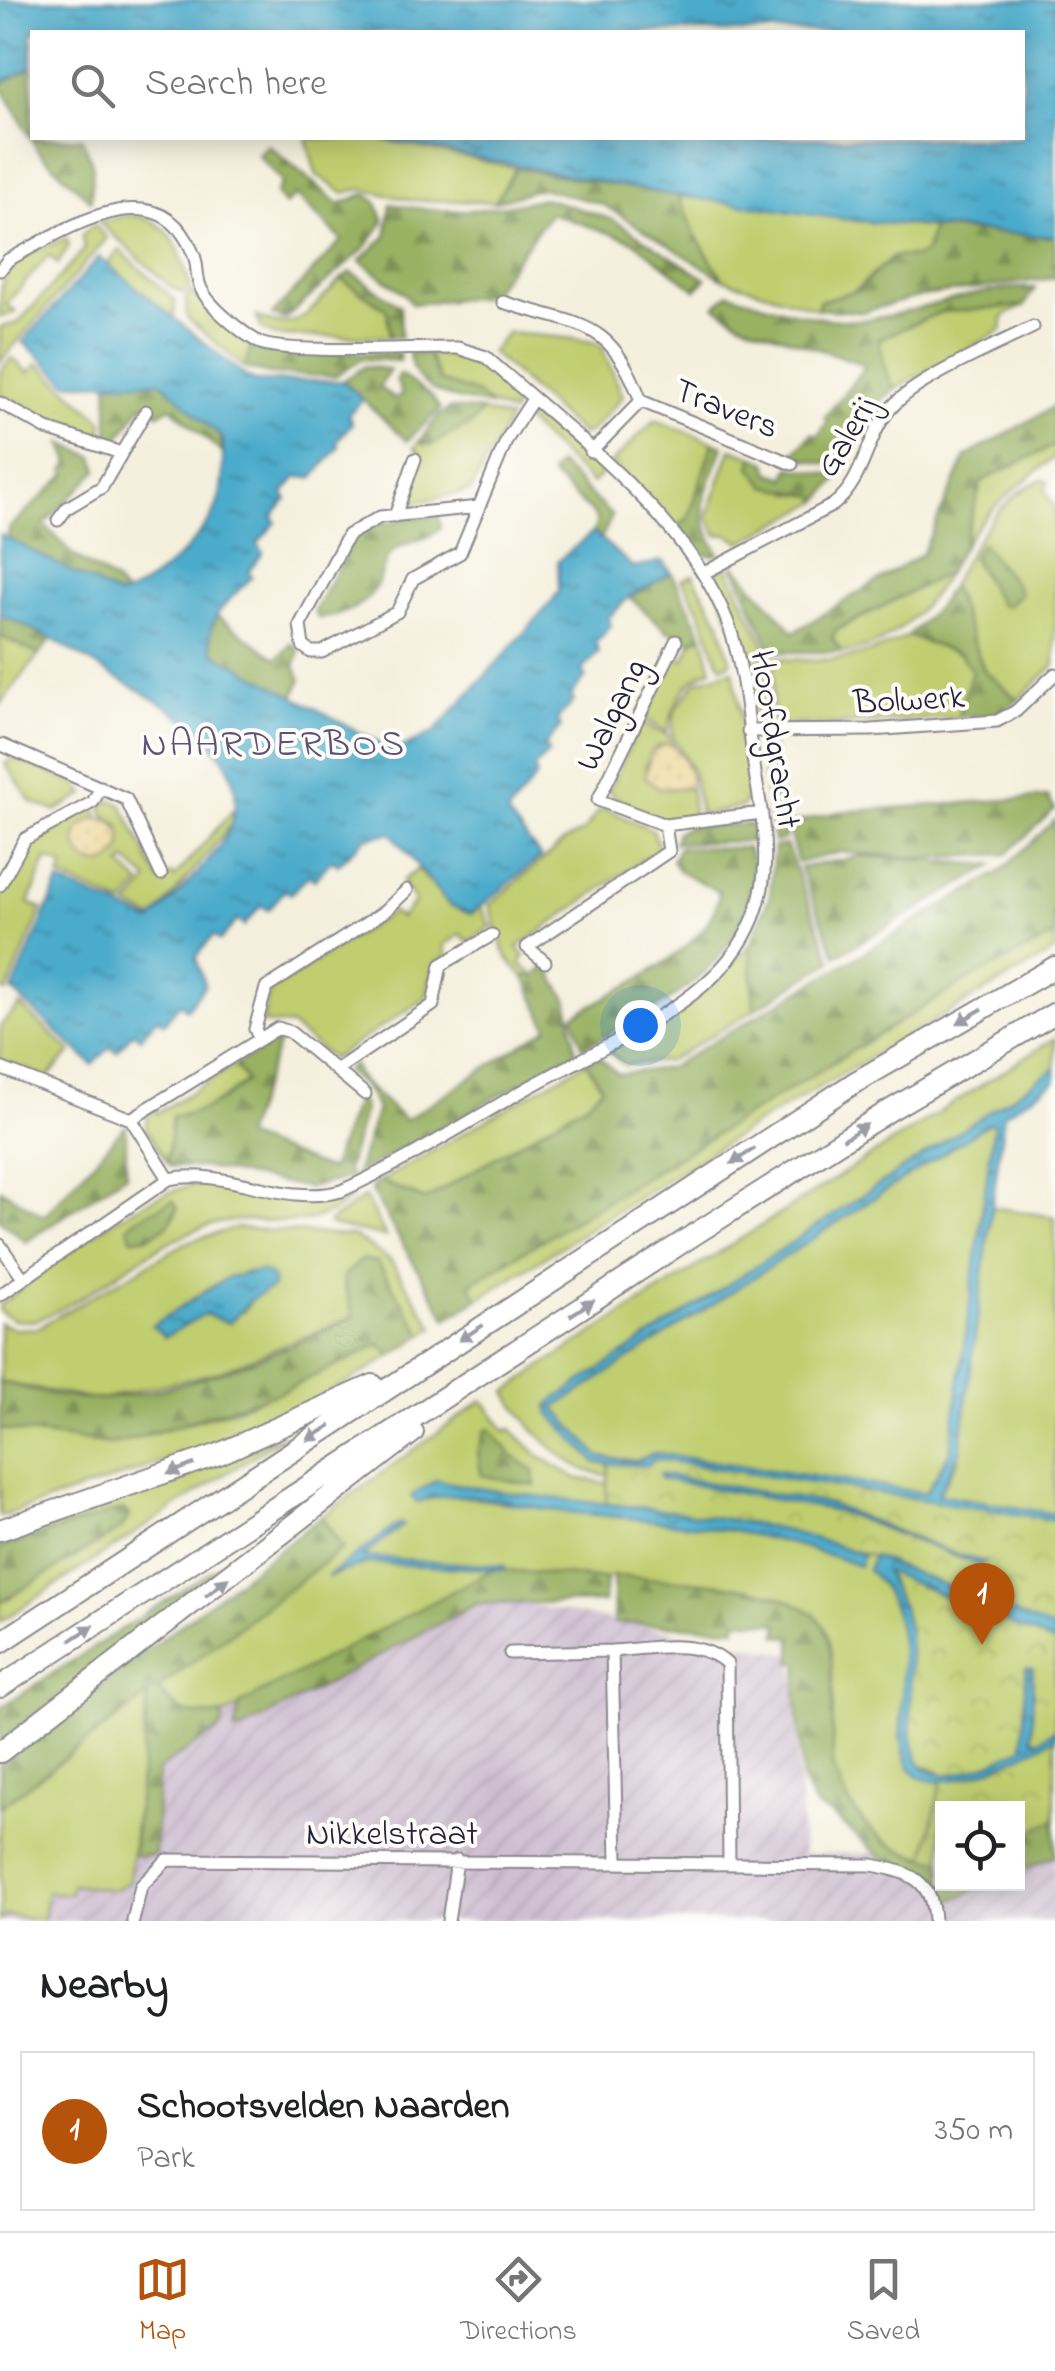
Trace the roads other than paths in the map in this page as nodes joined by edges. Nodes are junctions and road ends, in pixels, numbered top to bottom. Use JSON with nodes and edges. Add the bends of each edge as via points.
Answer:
{"nodes":[{"id":1,"x":0,"y":270,"type":"edge"},
{"id":2,"x":503,"y":302,"type":"dead end"},
{"id":3,"x":1032,"y":327,"type":"dead end"},
{"id":4,"x":533,"y":399,"type":"junction"},
{"id":5,"x":640,"y":401,"type":"junction"},
{"id":6,"x":0,"y":402,"type":"edge"},
{"id":7,"x":146,"y":411,"type":"dead end"},
{"id":8,"x":591,"y":452,"type":"junction"},
{"id":9,"x":121,"y":453,"type":"junction"},
{"id":10,"x":415,"y":459,"type":"dead end"},
{"id":11,"x":792,"y":464,"type":"dead end"},
{"id":12,"x":479,"y":506,"type":"junction"},
{"id":13,"x":395,"y":516,"type":"junction"},
{"id":14,"x":58,"y":520,"type":"dead end"},
{"id":15,"x":704,"y":572,"type":"junction"},
{"id":16,"x":676,"y":641,"type":"dead end"},
{"id":17,"x":1055,"y":674,"type":"edge"},
{"id":18,"x":748,"y":731,"type":"junction"},
{"id":19,"x":2,"y":746,"type":"edge"},
{"id":20,"x":101,"y":787,"type":"junction"},
{"id":21,"x":762,"y":813,"type":"junction"},
{"id":22,"x":665,"y":825,"type":"junction"},
{"id":23,"x":161,"y":874,"type":"dead end"},
{"id":24,"x":0,"y":885,"type":"edge"},
{"id":25,"x":407,"y":890,"type":"dead end"},
{"id":26,"x":492,"y":934,"type":"dead end"},
{"id":27,"x":545,"y":962,"type":"dead end"},
{"id":28,"x":1055,"y":968,"type":"edge"},
{"id":29,"x":1055,"y":1013,"type":"edge"},
{"id":30,"x":259,"y":1038,"type":"junction"},
{"id":31,"x":0,"y":1068,"type":"edge"},
{"id":32,"x":336,"y":1070,"type":"junction"},
{"id":33,"x":364,"y":1094,"type":"dead end"},
{"id":34,"x":131,"y":1119,"type":"junction"},
{"id":35,"x":169,"y":1180,"type":"junction"},
{"id":36,"x":0,"y":1245,"type":"edge"},
{"id":37,"x":23,"y":1278,"type":"junction"},
{"id":38,"x":0,"y":1295,"type":"edge"},
{"id":39,"x":430,"y":1360,"type":"junction"},
{"id":40,"x":500,"y":1362,"type":"junction"},
{"id":41,"x":0,"y":1530,"type":"edge"},
{"id":42,"x":0,"y":1643,"type":"edge"},
{"id":43,"x":612,"y":1652,"type":"junction"},
{"id":44,"x":510,"y":1653,"type":"dead end"},
{"id":45,"x":0,"y":1687,"type":"edge"},
{"id":46,"x":0,"y":1752,"type":"edge"},
{"id":47,"x":457,"y":1860,"type":"junction"},
{"id":48,"x":617,"y":1860,"type":"junction"},
{"id":49,"x":729,"y":1863,"type":"junction"},
{"id":50,"x":132,"y":1921,"type":"edge"},
{"id":51,"x":448,"y":1921,"type":"edge"},
{"id":52,"x":934,"y":1921,"type":"edge"}],
"edges":[{"from":1,"to":4,"type":"street","name":"Hoofdgracht","via":[[84,221],[142,210],[182,234],[206,297],[260,343],[473,350]]},
{"from":2,"to":5,"type":"street","name":"Travers","via":[[611,341]]},
{"from":3,"to":15,"type":"street","name":"Galerij","via":[[902,396],[848,493],[833,505]]},
{"from":4,"to":8,"type":"street","name":"Hoofdgracht"},
{"from":4,"to":12,"type":"street"},
{"from":5,"to":8,"type":"street","name":"Travers"},
{"from":5,"to":11,"type":"street","name":"Travers"},
{"from":6,"to":9,"type":"street","via":[[47,429]]},
{"from":7,"to":9,"type":"street"},
{"from":8,"to":15,"type":"street","name":"Hoofdgracht","via":[[663,520]]},
{"from":9,"to":14,"type":"street","via":[[102,488]]},
{"from":10,"to":13,"type":"street"},
{"from":12,"to":13,"type":"street"},
{"from":12,"to":13,"type":"street","via":[[460,554],[413,579],[396,612],[311,652],[299,637],[300,625],[348,534],[364,522]]},
{"from":15,"to":18,"type":"street","name":"Hoofdgracht","via":[[734,644]]},
{"from":16,"to":22,"type":"street","name":"Walgang","via":[[598,800]]},
{"from":17,"to":18,"type":"street","name":"Bolwerk","via":[[997,721]]},
{"from":18,"to":21,"type":"street","name":"Hoofdgracht"},
{"from":19,"to":20,"type":"street"},
{"from":20,"to":23,"type":"street","via":[[126,799]]},
{"from":20,"to":24,"type":"street","via":[[93,802],[26,839]]},
{"from":21,"to":22,"type":"street","name":"Walgang"},
{"from":21,"to":35,"type":"street","name":"Hoofdgracht","via":[[766,870],[758,912],[726,962],[692,994],[341,1191],[309,1196],[197,1176]]},
{"from":22,"to":27,"type":"street","via":[[670,851],[527,947]]},
{"from":25,"to":30,"type":"street","via":[[266,988],[254,1029]]},
{"from":26,"to":32,"type":"street","via":[[442,965],[433,1005]]},
{"from":28,"to":39,"type":"highway","one_way":true,"via":[[854,1083]]},
{"from":40,"to":29,"type":"highway","one_way":true,"via":[[887,1112]]},
{"from":30,"to":32,"type":"street","via":[[283,1028]]},
{"from":30,"to":34,"type":"street"},
{"from":31,"to":34,"type":"street"},
{"from":32,"to":33,"type":"street"},
{"from":34,"to":35,"type":"street"},
{"from":35,"to":37,"type":"street"},
{"from":36,"to":37,"type":"street"},
{"from":37,"to":38,"type":"street"},
{"from":39,"to":41,"type":"highway","one_way":true,"via":[[219,1454]]},
{"from":39,"to":42,"type":"highway","one_way":true},
{"from":45,"to":40,"type":"highway","one_way":true},
{"from":46,"to":40,"type":"highway","one_way":true},
{"from":43,"to":44,"type":"street"},
{"from":43,"to":48,"type":"street"},
{"from":43,"to":49,"type":"street","via":[[676,1646],[717,1654],[727,1664]]},
{"from":47,"to":48,"type":"street","name":"Nikkelstraat"},
{"from":47,"to":50,"type":"street","name":"Nikkelstraat","via":[[167,1860],[141,1886]]},
{"from":47,"to":51,"type":"street"},
{"from":48,"to":49,"type":"street","name":"Nikkelstraat"},
{"from":49,"to":52,"type":"street","name":"Nikkelstraat","via":[[872,1864],[909,1872],[926,1884]]}]}
